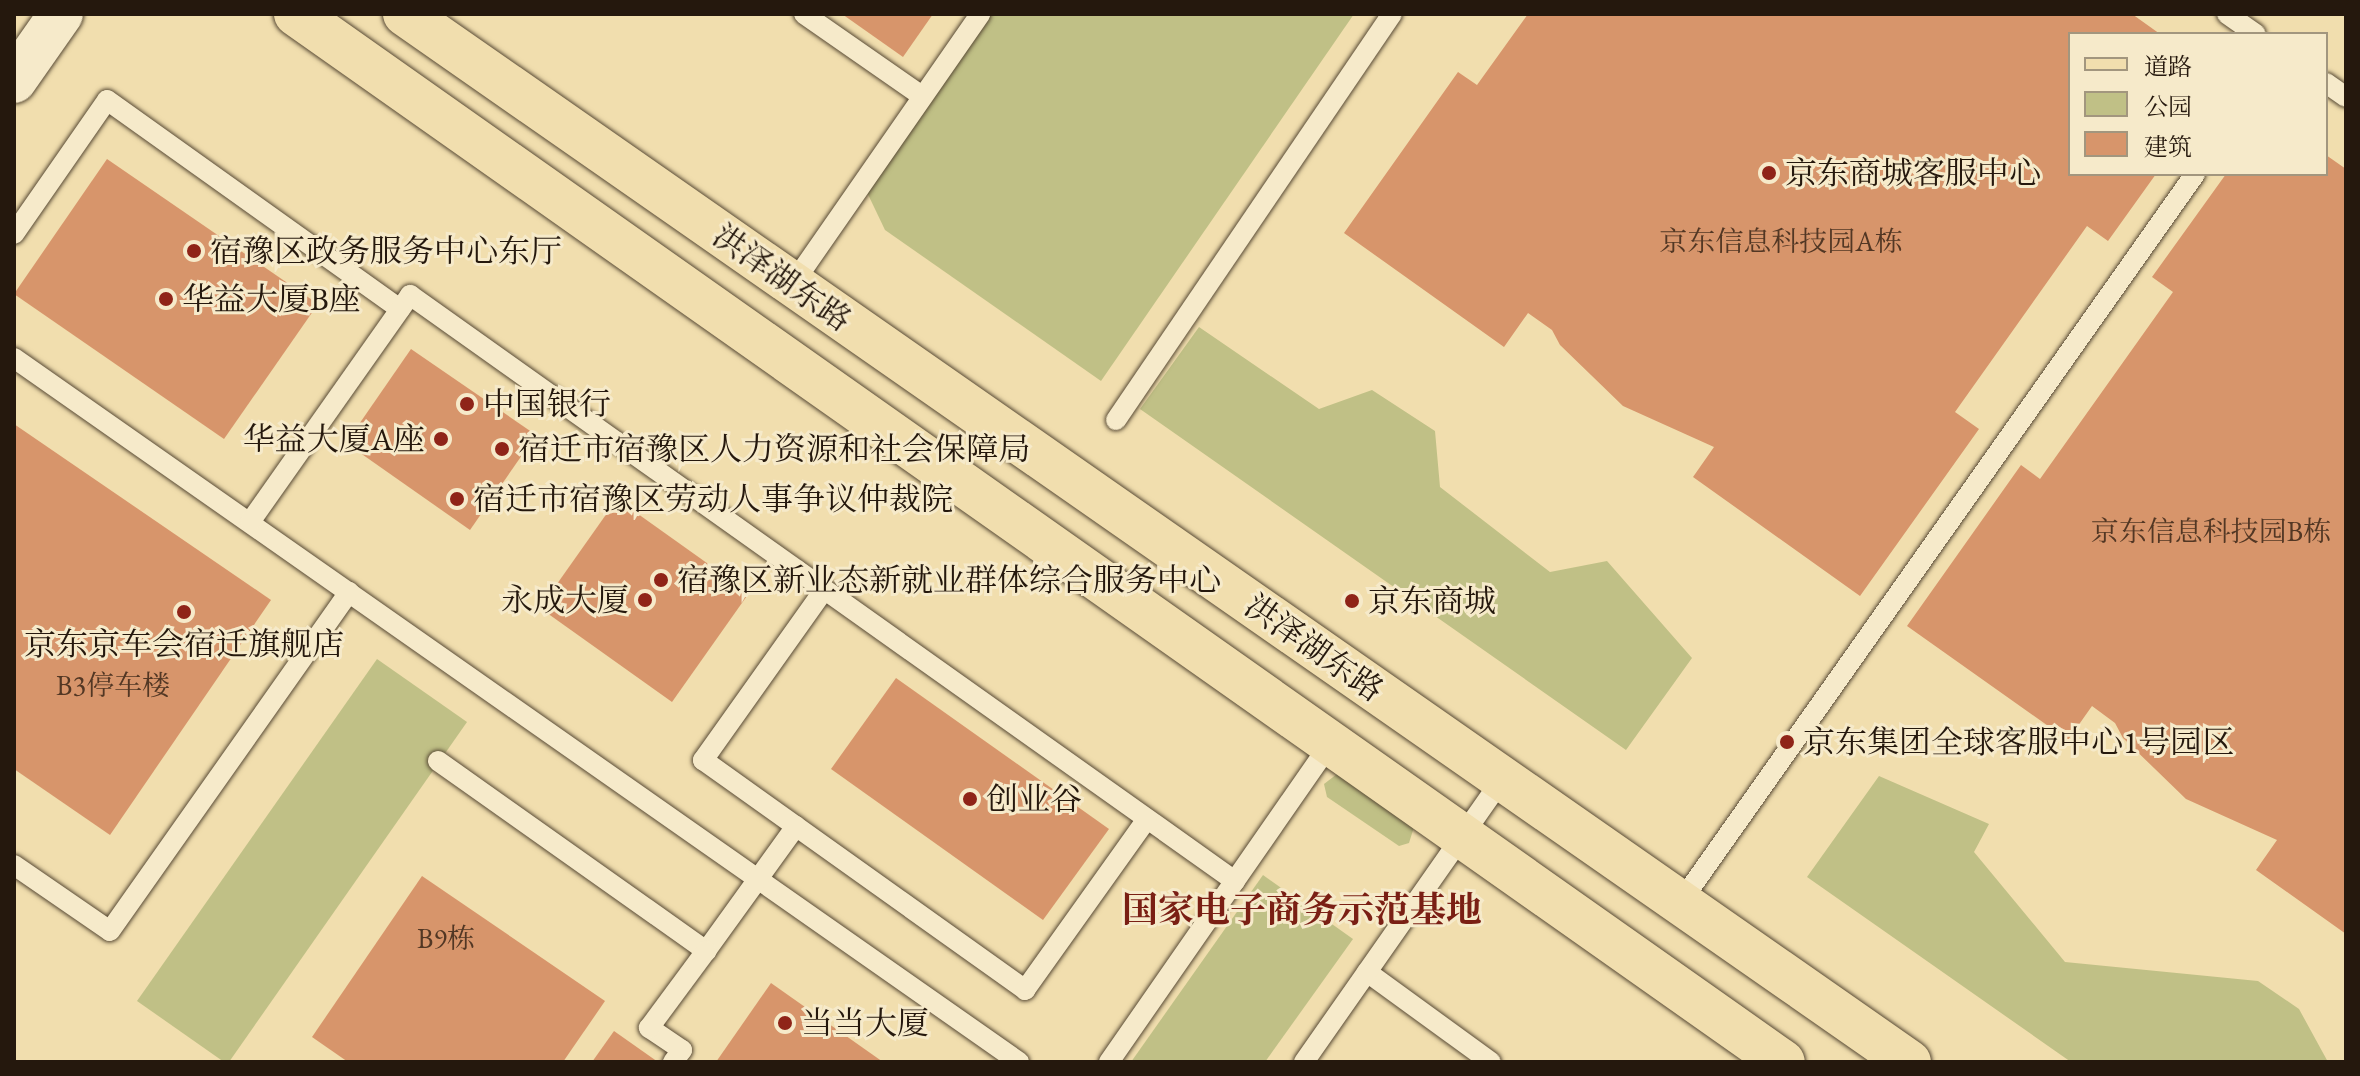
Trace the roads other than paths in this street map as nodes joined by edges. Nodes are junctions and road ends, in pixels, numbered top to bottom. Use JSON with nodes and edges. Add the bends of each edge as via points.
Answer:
{"nodes":[{"id":1,"x":61,"y":14,"type":"edge"},
{"id":2,"x":296,"y":14,"type":"edge"},
{"id":3,"x":405,"y":14,"type":"edge"},
{"id":4,"x":804,"y":14,"type":"edge"},
{"id":5,"x":980,"y":14,"type":"edge"},
{"id":6,"x":1392,"y":14,"type":"edge"},
{"id":7,"x":2227,"y":14,"type":"edge"},
{"id":8,"x":2253,"y":32,"type":"edge"},
{"id":9,"x":14,"y":81,"type":"edge"},
{"id":10,"x":2328,"y":84,"type":"edge"},
{"id":11,"x":922,"y":96,"type":"junction"},
{"id":12,"x":2346,"y":97,"type":"edge"},
{"id":13,"x":2194,"y":176,"type":"edge"},
{"id":14,"x":14,"y":234,"type":"edge"},
{"id":15,"x":792,"y":285,"type":"junction"},
{"id":16,"x":400,"y":309,"type":"junction"},
{"id":17,"x":14,"y":358,"type":"edge"},
{"id":18,"x":1116,"y":420,"type":"dead end"},
{"id":19,"x":250,"y":522,"type":"junction"},
{"id":20,"x":824,"y":590,"type":"junction"},
{"id":21,"x":349,"y":592,"type":"junction"},
{"id":22,"x":1331,"y":743,"type":"junction"},
{"id":23,"x":438,"y":761,"type":"dead end"},
{"id":24,"x":1502,"y":779,"type":"junction"},
{"id":25,"x":1147,"y":819,"type":"junction"},
{"id":26,"x":796,"y":826,"type":"junction"},
{"id":27,"x":1463,"y":836,"type":"junction"},
{"id":28,"x":14,"y":865,"type":"edge"},
{"id":29,"x":758,"y":878,"type":"junction"},
{"id":30,"x":1235,"y":881,"type":"junction"},
{"id":31,"x":1680,"y":903,"type":"junction"},
{"id":32,"x":706,"y":951,"type":"junction"},
{"id":33,"x":1367,"y":972,"type":"junction"},
{"id":34,"x":673,"y":1062,"type":"edge"},
{"id":35,"x":1019,"y":1062,"type":"edge"},
{"id":36,"x":1109,"y":1062,"type":"edge"},
{"id":37,"x":1304,"y":1062,"type":"edge"},
{"id":38,"x":1491,"y":1062,"type":"edge"},
{"id":39,"x":1783,"y":1062,"type":"edge"},
{"id":40,"x":1909,"y":1062,"type":"edge"}],
"edges":[{"from":1,"to":9,"type":"street"},
{"from":2,"to":22,"type":"main road","name":"洪泽湖东路"},
{"from":3,"to":15,"type":"main road","name":"洪泽湖东路"},
{"from":4,"to":11,"type":"lane"},
{"from":5,"to":11,"type":"lane"},
{"from":6,"to":18,"type":"lane"},
{"from":7,"to":8,"type":"lane"},
{"from":10,"to":12,"type":"lane"},
{"from":11,"to":15,"type":"lane"},
{"from":13,"to":31,"type":"lane"},
{"from":14,"to":16,"type":"lane","via":[[107,100]]},
{"from":15,"to":24,"type":"main road","name":"洪泽湖东路"},
{"from":16,"to":19,"type":"lane"},
{"from":16,"to":20,"type":"lane","via":[[410,295]]},
{"from":17,"to":19,"type":"lane"},
{"from":19,"to":21,"type":"lane"},
{"from":20,"to":25,"type":"lane"},
{"from":20,"to":26,"type":"lane","via":[[703,760]]},
{"from":21,"to":28,"type":"lane","via":[[110,931]]},
{"from":21,"to":29,"type":"lane"},
{"from":22,"to":27,"type":"main road","name":"洪泽湖东路"},
{"from":22,"to":30,"type":"lane"},
{"from":23,"to":32,"type":"lane"},
{"from":24,"to":27,"type":"lane"},
{"from":24,"to":31,"type":"main road","name":"洪泽湖东路"},
{"from":25,"to":26,"type":"lane","via":[[1025,990]]},
{"from":25,"to":30,"type":"lane"},
{"from":26,"to":29,"type":"lane"},
{"from":27,"to":33,"type":"lane"},
{"from":27,"to":39,"type":"main road","name":"洪泽湖东路"},
{"from":29,"to":32,"type":"lane"},
{"from":29,"to":35,"type":"lane"},
{"from":30,"to":36,"type":"lane"},
{"from":31,"to":40,"type":"main road","name":"洪泽湖东路"},
{"from":32,"to":34,"type":"lane","via":[[649,1028],[682,1050]]},
{"from":33,"to":37,"type":"lane"},
{"from":33,"to":38,"type":"lane"}]}
